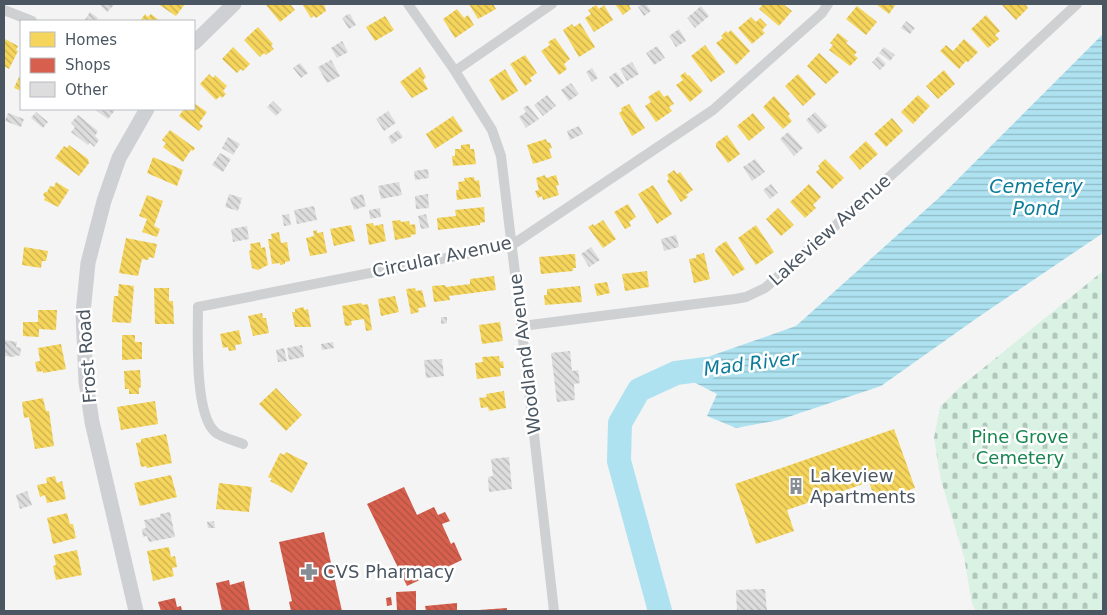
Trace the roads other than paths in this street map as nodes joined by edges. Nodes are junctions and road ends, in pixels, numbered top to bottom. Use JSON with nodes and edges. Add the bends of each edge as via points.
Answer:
{"nodes":[{"id":1,"x":234,"y":4,"type":"edge"},
{"id":2,"x":408,"y":4,"type":"edge"},
{"id":3,"x":552,"y":4,"type":"edge"},
{"id":4,"x":828,"y":4,"type":"edge"},
{"id":5,"x":1077,"y":4,"type":"edge"},
{"id":6,"x":4,"y":10,"type":"edge"},
{"id":7,"x":29,"y":20,"type":"edge"},
{"id":8,"x":195,"y":42,"type":"edge"},
{"id":9,"x":455,"y":70,"type":"junction"},
{"id":10,"x":146,"y":110,"type":"edge"},
{"id":11,"x":512,"y":245,"type":"junction"},
{"id":12,"x":522,"y":326,"type":"junction"},
{"id":13,"x":243,"y":444,"type":"dead end"},
{"id":14,"x":136,"y":611,"type":"edge"},
{"id":15,"x":554,"y":611,"type":"edge"}],
"edges":[{"from":1,"to":8,"type":"main road"},
{"from":2,"to":9,"type":"street","name":"Woodland Avenue"},
{"from":3,"to":9,"type":"street"},
{"from":4,"to":11,"type":"street","name":"Circular Avenue","via":[[822,13],[713,110]]},
{"from":5,"to":12,"type":"street","name":"Lakeview Avenue","via":[[939,134],[765,288],[735,299]]},
{"from":6,"to":7,"type":"street"},
{"from":9,"to":11,"type":"street","name":"Woodland Avenue","via":[[492,130],[498,147]]},
{"from":10,"to":14,"type":"main road","name":"Frost Road","via":[[120,158],[104,201],[88,263],[83,313],[86,382],[92,422]]},
{"from":11,"to":12,"type":"street","name":"Woodland Avenue"},
{"from":11,"to":13,"type":"street","name":"Circular Avenue","via":[[198,307],[203,413],[215,432]]},
{"from":12,"to":15,"type":"street","name":"Woodland Avenue"}]}
